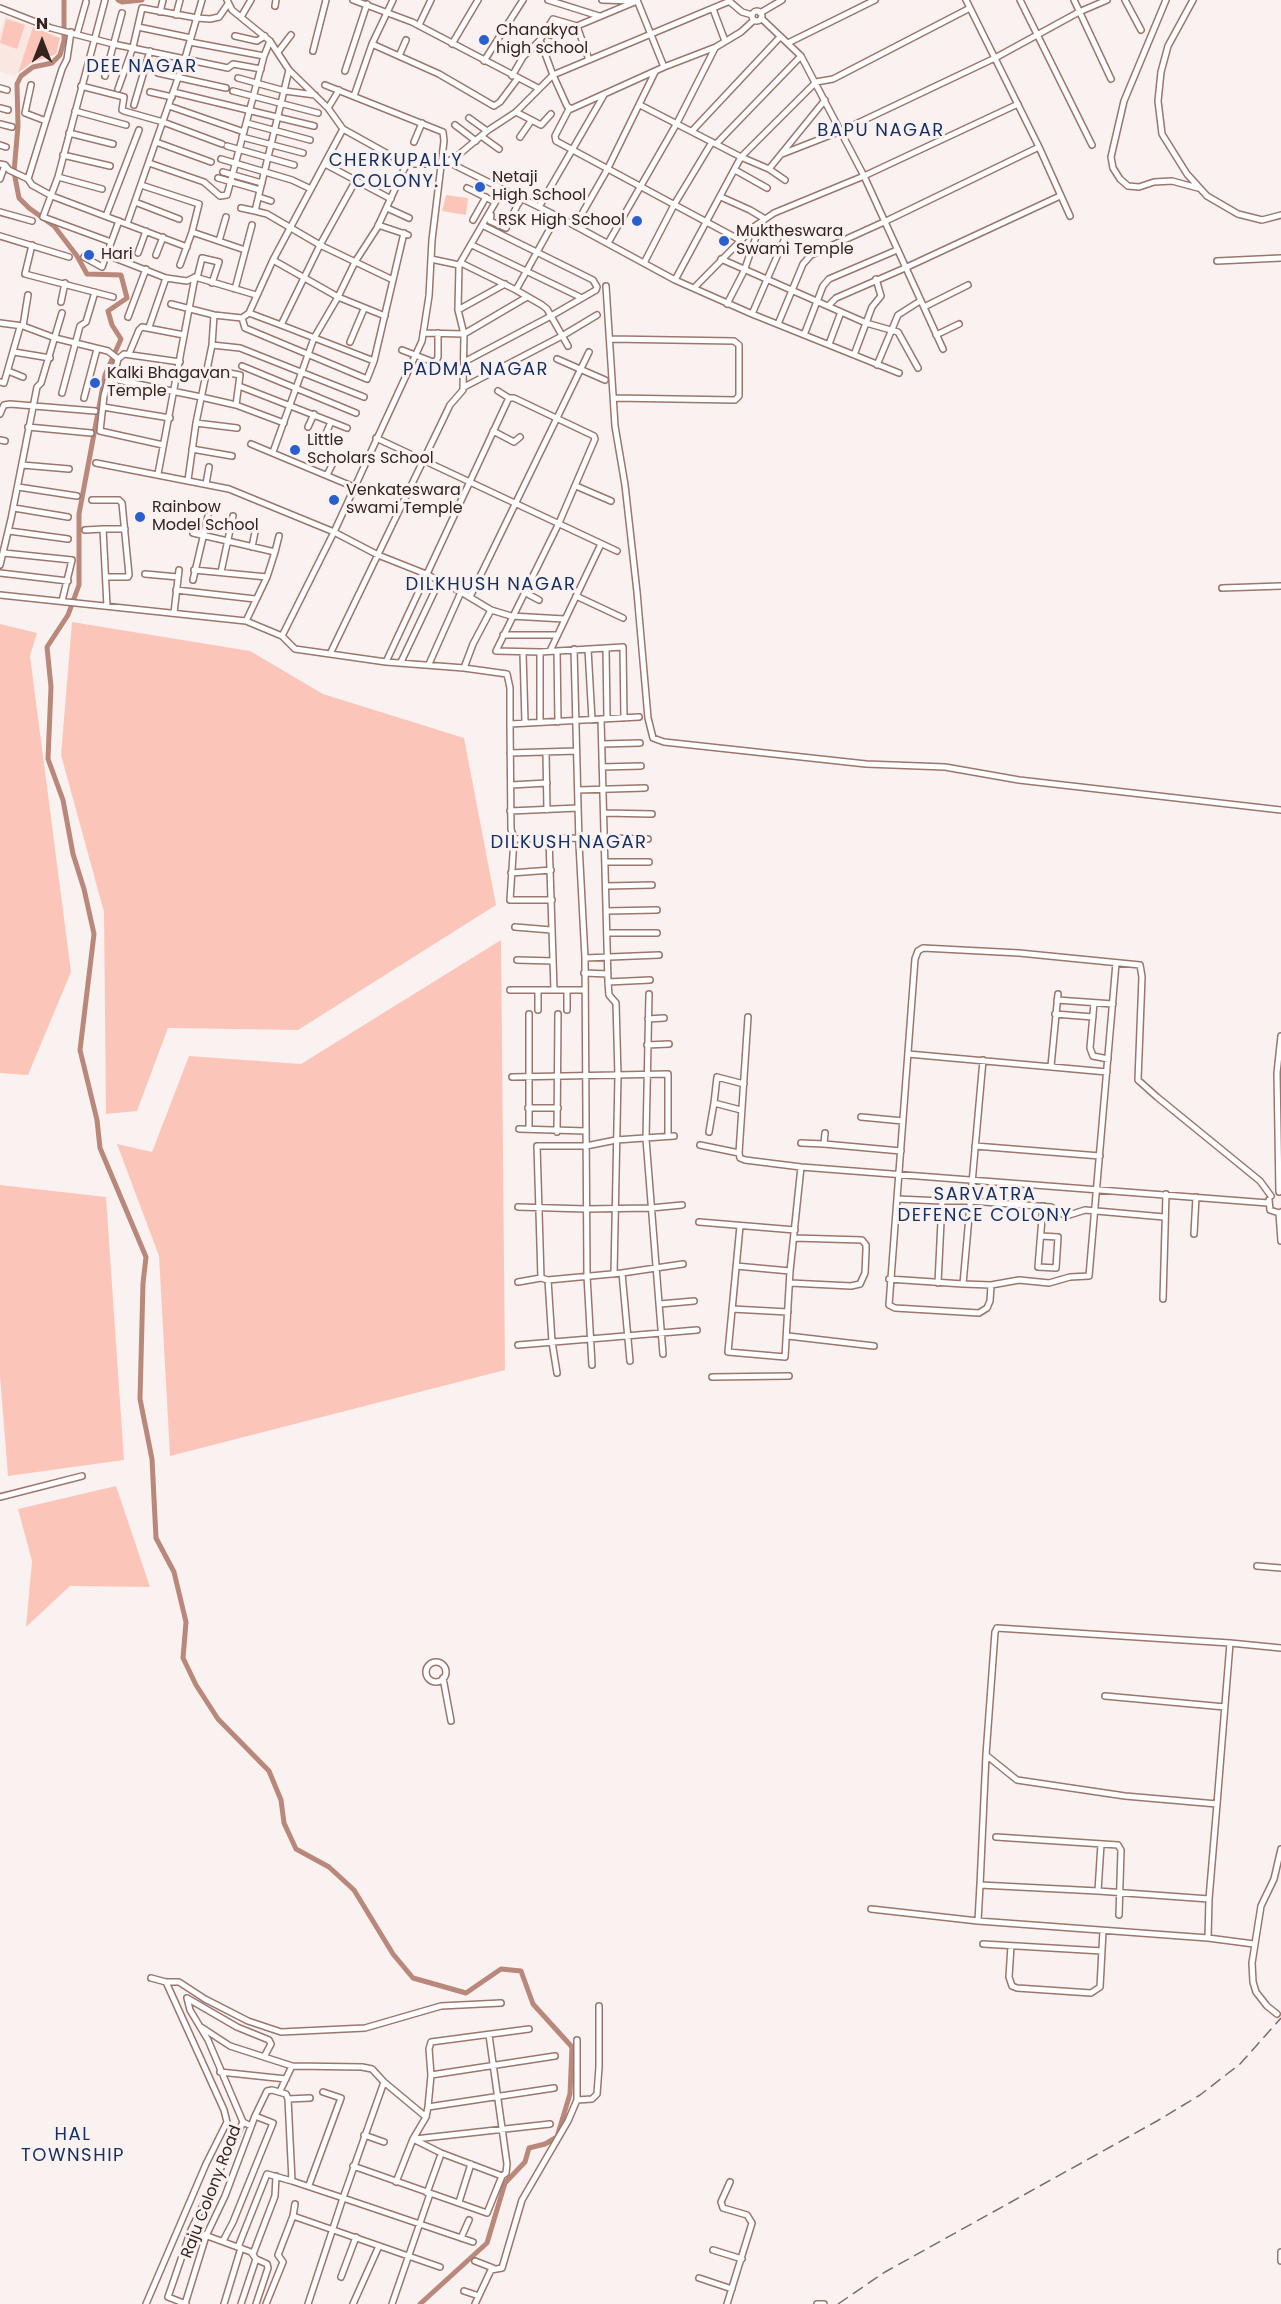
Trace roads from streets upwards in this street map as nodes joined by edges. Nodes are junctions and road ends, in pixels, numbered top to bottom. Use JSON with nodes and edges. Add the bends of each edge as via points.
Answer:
{"nodes":[{"id":1,"x":105,"y":0,"type":"edge"},
{"id":2,"x":163,"y":0,"type":"edge"},
{"id":3,"x":180,"y":0,"type":"edge"},
{"id":4,"x":202,"y":0,"type":"edge"},
{"id":5,"x":251,"y":0,"type":"edge"},
{"id":6,"x":326,"y":0,"type":"edge"},
{"id":7,"x":352,"y":0,"type":"edge"},
{"id":8,"x":393,"y":0,"type":"edge"},
{"id":9,"x":431,"y":0,"type":"edge"},
{"id":10,"x":478,"y":0,"type":"edge"},
{"id":11,"x":523,"y":0,"type":"edge"},
{"id":12,"x":548,"y":0,"type":"edge"},
{"id":13,"x":602,"y":0,"type":"edge"},
{"id":14,"x":782,"y":0,"type":"edge"},
{"id":15,"x":875,"y":0,"type":"edge"},
{"id":16,"x":966,"y":0,"type":"edge"},
{"id":17,"x":1020,"y":0,"type":"edge"},
{"id":18,"x":1074,"y":0,"type":"edge"},
{"id":19,"x":1107,"y":0,"type":"edge"},
{"id":20,"x":1125,"y":0,"type":"edge"},
{"id":21,"x":1166,"y":0,"type":"edge"},
{"id":22,"x":1194,"y":0,"type":"edge"},
{"id":23,"x":637,"y":1,"type":"edge"},
{"id":24,"x":729,"y":1,"type":"edge"},
{"id":25,"x":86,"y":2,"type":"dead end"},
{"id":26,"x":228,"y":2,"type":"edge"},
{"id":27,"x":367,"y":4,"type":"junction"},
{"id":28,"x":970,"y":8,"type":"junction"},
{"id":29,"x":1,"y":9,"type":"edge"},
{"id":30,"x":713,"y":9,"type":"junction"},
{"id":31,"x":160,"y":12,"type":"junction"},
{"id":32,"x":387,"y":12,"type":"junction"},
{"id":33,"x":1079,"y":12,"type":"junction"},
{"id":34,"x":122,"y":13,"type":"dead end"},
{"id":35,"x":176,"y":15,"type":"junction"},
{"id":36,"x":599,"y":16,"type":"junction"},
{"id":37,"x":0,"y":17,"type":"edge"},
{"id":38,"x":241,"y":17,"type":"junction"},
{"id":39,"x":757,"y":17,"type":"junction"},
{"id":40,"x":197,"y":18,"type":"junction"},
{"id":41,"x":419,"y":25,"type":"junction"},
{"id":42,"x":577,"y":26,"type":"junction"},
{"id":43,"x":138,"y":27,"type":"junction"},
{"id":44,"x":1141,"y":30,"type":"dead end"},
{"id":45,"x":74,"y":33,"type":"junction"},
{"id":46,"x":544,"y":33,"type":"junction"},
{"id":47,"x":291,"y":35,"type":"dead end"},
{"id":48,"x":1037,"y":35,"type":"junction"},
{"id":49,"x":236,"y":36,"type":"dead end"},
{"id":50,"x":265,"y":36,"type":"junction"},
{"id":51,"x":650,"y":36,"type":"junction"},
{"id":52,"x":780,"y":37,"type":"junction"},
{"id":53,"x":560,"y":38,"type":"dead end"},
{"id":54,"x":94,"y":39,"type":"junction"},
{"id":55,"x":191,"y":40,"type":"junction"},
{"id":56,"x":406,"y":40,"type":"dead end"},
{"id":57,"x":540,"y":40,"type":"junction"},
{"id":58,"x":270,"y":41,"type":"junction"},
{"id":59,"x":725,"y":41,"type":"junction"},
{"id":60,"x":788,"y":43,"type":"junction"},
{"id":61,"x":113,"y":44,"type":"junction"},
{"id":62,"x":372,"y":44,"type":"junction"},
{"id":63,"x":452,"y":44,"type":"junction"},
{"id":64,"x":133,"y":47,"type":"junction"},
{"id":65,"x":716,"y":47,"type":"junction"},
{"id":66,"x":150,"y":51,"type":"junction"},
{"id":67,"x":313,"y":51,"type":"dead end"},
{"id":68,"x":278,"y":52,"type":"junction"},
{"id":69,"x":264,"y":56,"type":"junction"},
{"id":70,"x":399,"y":56,"type":"junction"},
{"id":71,"x":801,"y":56,"type":"junction"},
{"id":72,"x":185,"y":58,"type":"junction"},
{"id":73,"x":995,"y":58,"type":"junction"},
{"id":74,"x":589,"y":60,"type":"junction"},
{"id":75,"x":484,"y":61,"type":"junction"},
{"id":76,"x":664,"y":67,"type":"junction"},
{"id":77,"x":261,"y":69,"type":"junction"},
{"id":78,"x":289,"y":70,"type":"junction"},
{"id":79,"x":345,"y":71,"type":"dead end"},
{"id":80,"x":655,"y":72,"type":"junction"},
{"id":81,"x":158,"y":73,"type":"dead end"},
{"id":82,"x":553,"y":75,"type":"junction"},
{"id":83,"x":105,"y":76,"type":"dead end"},
{"id":84,"x":178,"y":77,"type":"junction"},
{"id":85,"x":515,"y":77,"type":"junction"},
{"id":86,"x":238,"y":78,"type":"dead end"},
{"id":87,"x":1110,"y":79,"type":"dead end"},
{"id":88,"x":816,"y":82,"type":"junction"},
{"id":89,"x":257,"y":83,"type":"junction"},
{"id":90,"x":31,"y":85,"type":"dead end"},
{"id":91,"x":325,"y":85,"type":"dead end"},
{"id":92,"x":81,"y":86,"type":"junction"},
{"id":93,"x":0,"y":88,"type":"edge"},
{"id":94,"x":226,"y":88,"type":"dead end"},
{"id":95,"x":538,"y":88,"type":"junction"},
{"id":96,"x":118,"y":89,"type":"dead end"},
{"id":97,"x":7,"y":90,"type":"dead end"},
{"id":98,"x":339,"y":90,"type":"junction"},
{"id":99,"x":233,"y":91,"type":"dead end"},
{"id":100,"x":285,"y":91,"type":"junction"},
{"id":101,"x":150,"y":92,"type":"dead end"},
{"id":102,"x":604,"y":93,"type":"junction"},
{"id":103,"x":172,"y":95,"type":"junction"},
{"id":104,"x":315,"y":95,"type":"junction"},
{"id":105,"x":254,"y":96,"type":"junction"},
{"id":106,"x":354,"y":96,"type":"junction"},
{"id":107,"x":825,"y":100,"type":"junction"},
{"id":108,"x":282,"y":104,"type":"junction"},
{"id":109,"x":1018,"y":104,"type":"junction"},
{"id":110,"x":134,"y":105,"type":"dead end"},
{"id":111,"x":640,"y":105,"type":"junction"},
{"id":112,"x":169,"y":106,"type":"junction"},
{"id":113,"x":0,"y":108,"type":"edge"},
{"id":114,"x":328,"y":108,"type":"junction"},
{"id":115,"x":569,"y":109,"type":"junction"},
{"id":116,"x":8,"y":110,"type":"dead end"},
{"id":117,"x":75,"y":111,"type":"junction"},
{"id":118,"x":250,"y":111,"type":"junction"},
{"id":119,"x":516,"y":112,"type":"junction"},
{"id":120,"x":318,"y":113,"type":"dead end"},
{"id":121,"x":551,"y":114,"type":"dead end"},
{"id":122,"x":279,"y":117,"type":"junction"},
{"id":123,"x":469,"y":118,"type":"dead end"},
{"id":124,"x":46,"y":121,"type":"junction"},
{"id":125,"x":531,"y":121,"type":"junction"},
{"id":126,"x":163,"y":122,"type":"junction"},
{"id":127,"x":247,"y":123,"type":"junction"},
{"id":128,"x":422,"y":123,"type":"junction"},
{"id":129,"x":677,"y":123,"type":"junction"},
{"id":130,"x":0,"y":124,"type":"edge"},
{"id":131,"x":126,"y":125,"type":"dead end"},
{"id":132,"x":454,"y":125,"type":"dead end"},
{"id":133,"x":314,"y":126,"type":"dead end"},
{"id":134,"x":12,"y":127,"type":"dead end"},
{"id":135,"x":343,"y":129,"type":"junction"},
{"id":136,"x":139,"y":130,"type":"dead end"},
{"id":137,"x":275,"y":130,"type":"junction"},
{"id":138,"x":487,"y":131,"type":"junction"},
{"id":139,"x":692,"y":131,"type":"junction"},
{"id":140,"x":841,"y":131,"type":"junction"},
{"id":141,"x":69,"y":133,"type":"junction"},
{"id":142,"x":243,"y":134,"type":"junction"},
{"id":143,"x":480,"y":136,"type":"junction"},
{"id":144,"x":520,"y":137,"type":"dead end"},
{"id":145,"x":310,"y":140,"type":"dead end"},
{"id":146,"x":476,"y":141,"type":"junction"},
{"id":147,"x":156,"y":142,"type":"junction"},
{"id":148,"x":414,"y":142,"type":"dead end"},
{"id":149,"x":714,"y":143,"type":"junction"},
{"id":150,"x":113,"y":144,"type":"dead end"},
{"id":151,"x":272,"y":144,"type":"junction"},
{"id":152,"x":1092,"y":145,"type":"dead end"},
{"id":153,"x":1039,"y":147,"type":"junction"},
{"id":154,"x":239,"y":148,"type":"junction"},
{"id":155,"x":500,"y":149,"type":"dead end"},
{"id":156,"x":573,"y":151,"type":"junction"},
{"id":157,"x":303,"y":153,"type":"dead end"},
{"id":158,"x":782,"y":154,"type":"junction"},
{"id":159,"x":63,"y":155,"type":"junction"},
{"id":160,"x":269,"y":157,"type":"junction"},
{"id":161,"x":741,"y":158,"type":"junction"},
{"id":162,"x":221,"y":159,"type":"dead end"},
{"id":163,"x":211,"y":162,"type":"dead end"},
{"id":164,"x":444,"y":162,"type":"junction"},
{"id":165,"x":149,"y":163,"type":"junction"},
{"id":166,"x":236,"y":163,"type":"junction"},
{"id":167,"x":407,"y":163,"type":"junction"},
{"id":168,"x":325,"y":164,"type":"junction"},
{"id":169,"x":294,"y":165,"type":"dead end"},
{"id":170,"x":5,"y":166,"type":"edge"},
{"id":171,"x":110,"y":166,"type":"dead end"},
{"id":172,"x":769,"y":169,"type":"junction"},
{"id":173,"x":607,"y":170,"type":"junction"},
{"id":174,"x":735,"y":170,"type":"junction"},
{"id":175,"x":222,"y":172,"type":"dead end"},
{"id":176,"x":265,"y":172,"type":"junction"},
{"id":177,"x":864,"y":176,"type":"junction"},
{"id":178,"x":58,"y":177,"type":"junction"},
{"id":179,"x":218,"y":178,"type":"dead end"},
{"id":180,"x":231,"y":178,"type":"junction"},
{"id":181,"x":0,"y":179,"type":"edge"},
{"id":182,"x":28,"y":179,"type":"junction"},
{"id":183,"x":356,"y":180,"type":"junction"},
{"id":184,"x":785,"y":180,"type":"dead end"},
{"id":185,"x":141,"y":185,"type":"junction"},
{"id":186,"x":261,"y":187,"type":"junction"},
{"id":187,"x":640,"y":187,"type":"junction"},
{"id":188,"x":467,"y":188,"type":"dead end"},
{"id":189,"x":767,"y":188,"type":"dead end"},
{"id":190,"x":1200,"y":188,"type":"junction"},
{"id":191,"x":102,"y":189,"type":"dead end"},
{"id":192,"x":311,"y":189,"type":"junction"},
{"id":193,"x":503,"y":191,"type":"junction"},
{"id":194,"x":52,"y":196,"type":"junction"},
{"id":195,"x":1060,"y":196,"type":"junction"},
{"id":196,"x":259,"y":197,"type":"junction"},
{"id":197,"x":721,"y":197,"type":"junction"},
{"id":198,"x":486,"y":198,"type":"junction"},
{"id":199,"x":391,"y":199,"type":"junction"},
{"id":200,"x":520,"y":200,"type":"junction"},
{"id":201,"x":272,"y":201,"type":"dead end"},
{"id":202,"x":135,"y":202,"type":"junction"},
{"id":203,"x":495,"y":202,"type":"junction"},
{"id":204,"x":674,"y":205,"type":"junction"},
{"id":205,"x":539,"y":207,"type":"junction"},
{"id":206,"x":241,"y":208,"type":"dead end"},
{"id":207,"x":387,"y":208,"type":"junction"},
{"id":208,"x":255,"y":211,"type":"junction"},
{"id":209,"x":0,"y":212,"type":"edge"},
{"id":210,"x":1281,"y":215,"type":"edge"},
{"id":211,"x":106,"y":216,"type":"junction"},
{"id":212,"x":556,"y":216,"type":"junction"},
{"id":213,"x":1070,"y":216,"type":"dead end"},
{"id":214,"x":226,"y":217,"type":"dead end"},
{"id":215,"x":179,"y":219,"type":"dead end"},
{"id":216,"x":409,"y":219,"type":"dead end"},
{"id":217,"x":765,"y":219,"type":"junction"},
{"id":218,"x":473,"y":220,"type":"dead end"},
{"id":219,"x":32,"y":221,"type":"dead end"},
{"id":220,"x":119,"y":221,"type":"junction"},
{"id":221,"x":706,"y":222,"type":"junction"},
{"id":222,"x":884,"y":222,"type":"junction"},
{"id":223,"x":127,"y":224,"type":"junction"},
{"id":224,"x":252,"y":225,"type":"dead end"},
{"id":225,"x":378,"y":225,"type":"junction"},
{"id":226,"x":483,"y":225,"type":"junction"},
{"id":227,"x":575,"y":226,"type":"junction"},
{"id":228,"x":290,"y":228,"type":"junction"},
{"id":229,"x":146,"y":231,"type":"junction"},
{"id":230,"x":192,"y":231,"type":"junction"},
{"id":231,"x":788,"y":231,"type":"dead end"},
{"id":232,"x":757,"y":234,"type":"dead end"},
{"id":233,"x":0,"y":236,"type":"edge"},
{"id":234,"x":163,"y":237,"type":"junction"},
{"id":235,"x":740,"y":240,"type":"junction"},
{"id":236,"x":219,"y":241,"type":"junction"},
{"id":237,"x":111,"y":242,"type":"junction"},
{"id":238,"x":608,"y":243,"type":"junction"},
{"id":239,"x":320,"y":244,"type":"junction"},
{"id":240,"x":32,"y":245,"type":"junction"},
{"id":241,"x":472,"y":245,"type":"junction"},
{"id":242,"x":187,"y":247,"type":"junction"},
{"id":243,"x":245,"y":250,"type":"junction"},
{"id":244,"x":897,"y":250,"type":"junction"},
{"id":245,"x":138,"y":252,"type":"dead end"},
{"id":246,"x":536,"y":253,"type":"junction"},
{"id":247,"x":107,"y":255,"type":"junction"},
{"id":248,"x":156,"y":255,"type":"dead end"},
{"id":249,"x":69,"y":257,"type":"dead end"},
{"id":250,"x":84,"y":257,"type":"dead end"},
{"id":251,"x":1281,"y":258,"type":"edge"},
{"id":252,"x":431,"y":259,"type":"junction"},
{"id":253,"x":721,"y":259,"type":"junction"},
{"id":254,"x":273,"y":260,"type":"junction"},
{"id":255,"x":1217,"y":261,"type":"dead end"},
{"id":256,"x":355,"y":262,"type":"junction"},
{"id":257,"x":644,"y":263,"type":"junction"},
{"id":258,"x":460,"y":264,"type":"junction"},
{"id":259,"x":180,"y":265,"type":"dead end"},
{"id":260,"x":905,"y":268,"type":"junction"},
{"id":261,"x":146,"y":269,"type":"junction"},
{"id":262,"x":744,"y":271,"type":"junction"},
{"id":263,"x":528,"y":272,"type":"junction"},
{"id":264,"x":166,"y":278,"type":"junction"},
{"id":265,"x":196,"y":278,"type":"junction"},
{"id":266,"x":305,"y":278,"type":"junction"},
{"id":267,"x":876,"y":279,"type":"junction"},
{"id":268,"x":393,"y":280,"type":"junction"},
{"id":269,"x":675,"y":280,"type":"junction"},
{"id":270,"x":767,"y":280,"type":"junction"},
{"id":271,"x":65,"y":283,"type":"junction"},
{"id":272,"x":212,"y":283,"type":"junction"},
{"id":273,"x":505,"y":284,"type":"junction"},
{"id":274,"x":968,"y":285,"type":"dead end"},
{"id":275,"x":606,"y":286,"type":"dead end"},
{"id":276,"x":694,"y":288,"type":"junction"},
{"id":277,"x":235,"y":289,"type":"junction"},
{"id":278,"x":516,"y":290,"type":"junction"},
{"id":279,"x":95,"y":292,"type":"junction"},
{"id":280,"x":792,"y":292,"type":"junction"},
{"id":281,"x":28,"y":295,"type":"dead end"},
{"id":282,"x":256,"y":295,"type":"junction"},
{"id":283,"x":112,"y":297,"type":"dead end"},
{"id":284,"x":338,"y":297,"type":"junction"},
{"id":285,"x":527,"y":297,"type":"junction"},
{"id":286,"x":582,"y":298,"type":"junction"},
{"id":287,"x":920,"y":301,"type":"junction"},
{"id":288,"x":62,"y":302,"type":"dead end"},
{"id":289,"x":817,"y":302,"type":"junction"},
{"id":290,"x":171,"y":304,"type":"dead end"},
{"id":291,"x":727,"y":304,"type":"junction"},
{"id":292,"x":828,"y":306,"type":"junction"},
{"id":293,"x":924,"y":307,"type":"junction"},
{"id":294,"x":189,"y":309,"type":"junction"},
{"id":295,"x":364,"y":309,"type":"junction"},
{"id":296,"x":458,"y":310,"type":"junction"},
{"id":297,"x":841,"y":312,"type":"junction"},
{"id":298,"x":62,"y":313,"type":"dead end"},
{"id":299,"x":249,"y":313,"type":"junction"},
{"id":300,"x":752,"y":314,"type":"junction"},
{"id":301,"x":214,"y":315,"type":"junction"},
{"id":302,"x":597,"y":315,"type":"dead end"},
{"id":303,"x":385,"y":316,"type":"junction"},
{"id":304,"x":551,"y":316,"type":"junction"},
{"id":305,"x":128,"y":317,"type":"dead end"},
{"id":306,"x":242,"y":318,"type":"junction"},
{"id":307,"x":0,"y":323,"type":"edge"},
{"id":308,"x":866,"y":323,"type":"junction"},
{"id":309,"x":778,"y":324,"type":"junction"},
{"id":310,"x":959,"y":324,"type":"dead end"},
{"id":311,"x":281,"y":325,"type":"junction"},
{"id":312,"x":22,"y":326,"type":"junction"},
{"id":313,"x":149,"y":327,"type":"junction"},
{"id":314,"x":891,"y":330,"type":"junction"},
{"id":315,"x":423,"y":333,"type":"junction"},
{"id":316,"x":438,"y":333,"type":"junction"},
{"id":317,"x":464,"y":334,"type":"junction"},
{"id":318,"x":184,"y":335,"type":"junction"},
{"id":319,"x":804,"y":335,"type":"junction"},
{"id":320,"x":936,"y":335,"type":"junction"},
{"id":321,"x":562,"y":336,"type":"junction"},
{"id":322,"x":56,"y":338,"type":"junction"},
{"id":323,"x":314,"y":338,"type":"junction"},
{"id":324,"x":610,"y":339,"type":"junction"},
{"id":325,"x":350,"y":342,"type":"dead end"},
{"id":326,"x":76,"y":344,"type":"junction"},
{"id":327,"x":829,"y":344,"type":"junction"},
{"id":328,"x":212,"y":345,"type":"junction"},
{"id":329,"x":568,"y":346,"type":"dead end"},
{"id":330,"x":97,"y":349,"type":"junction"},
{"id":331,"x":943,"y":349,"type":"dead end"},
{"id":332,"x":402,"y":350,"type":"dead end"},
{"id":333,"x":14,"y":352,"type":"junction"},
{"id":334,"x":590,"y":352,"type":"dead end"},
{"id":335,"x":129,"y":354,"type":"junction"},
{"id":336,"x":308,"y":354,"type":"junction"},
{"id":337,"x":415,"y":354,"type":"junction"},
{"id":338,"x":854,"y":355,"type":"junction"},
{"id":339,"x":50,"y":358,"type":"junction"},
{"id":340,"x":118,"y":359,"type":"junction"},
{"id":341,"x":557,"y":359,"type":"dead end"},
{"id":342,"x":374,"y":361,"type":"junction"},
{"id":343,"x":180,"y":362,"type":"junction"},
{"id":344,"x":464,"y":362,"type":"junction"},
{"id":345,"x":877,"y":365,"type":"junction"},
{"id":346,"x":242,"y":366,"type":"dead end"},
{"id":347,"x":918,"y":368,"type":"dead end"},
{"id":348,"x":207,"y":369,"type":"junction"},
{"id":349,"x":581,"y":370,"type":"junction"},
{"id":350,"x":8,"y":371,"type":"junction"},
{"id":351,"x":301,"y":371,"type":"junction"},
{"id":352,"x":899,"y":373,"type":"dead end"},
{"id":353,"x":23,"y":377,"type":"dead end"},
{"id":354,"x":114,"y":379,"type":"junction"},
{"id":355,"x":605,"y":380,"type":"dead end"},
{"id":356,"x":0,"y":382,"type":"edge"},
{"id":357,"x":239,"y":386,"type":"junction"},
{"id":358,"x":464,"y":387,"type":"junction"},
{"id":359,"x":296,"y":389,"type":"junction"},
{"id":360,"x":175,"y":391,"type":"junction"},
{"id":361,"x":498,"y":391,"type":"dead end"},
{"id":362,"x":62,"y":393,"type":"dead end"},
{"id":363,"x":201,"y":396,"type":"junction"},
{"id":364,"x":84,"y":398,"type":"dead end"},
{"id":365,"x":364,"y":398,"type":"dead end"},
{"id":366,"x":509,"y":398,"type":"junction"},
{"id":367,"x":614,"y":398,"type":"junction"},
{"id":368,"x":33,"y":405,"type":"junction"},
{"id":369,"x":236,"y":405,"type":"junction"},
{"id":370,"x":290,"y":405,"type":"junction"},
{"id":371,"x":103,"y":407,"type":"junction"},
{"id":372,"x":95,"y":411,"type":"dead end"},
{"id":373,"x":356,"y":413,"type":"dead end"},
{"id":374,"x":0,"y":414,"type":"edge"},
{"id":375,"x":314,"y":414,"type":"junction"},
{"id":376,"x":170,"y":418,"type":"junction"},
{"id":377,"x":557,"y":419,"type":"junction"},
{"id":378,"x":331,"y":422,"type":"junction"},
{"id":379,"x":196,"y":423,"type":"junction"},
{"id":380,"x":284,"y":423,"type":"junction"},
{"id":381,"x":308,"y":427,"type":"dead end"},
{"id":382,"x":28,"y":428,"type":"junction"},
{"id":383,"x":237,"y":428,"type":"dead end"},
{"id":384,"x":347,"y":428,"type":"dead end"},
{"id":385,"x":493,"y":431,"type":"junction"},
{"id":386,"x":91,"y":433,"type":"dead end"},
{"id":387,"x":520,"y":437,"type":"dead end"},
{"id":388,"x":376,"y":438,"type":"junction"},
{"id":389,"x":323,"y":440,"type":"dead end"},
{"id":390,"x":251,"y":444,"type":"dead end"},
{"id":391,"x":163,"y":445,"type":"junction"},
{"id":392,"x":192,"y":449,"type":"junction"},
{"id":393,"x":273,"y":452,"type":"junction"},
{"id":394,"x":232,"y":456,"type":"dead end"},
{"id":395,"x":423,"y":459,"type":"junction"},
{"id":396,"x":334,"y":461,"type":"dead end"},
{"id":397,"x":96,"y":463,"type":"dead end"},
{"id":398,"x":22,"y":465,"type":"junction"},
{"id":399,"x":210,"y":467,"type":"dead end"},
{"id":400,"x":69,"y":470,"type":"dead end"},
{"id":401,"x":158,"y":474,"type":"junction"},
{"id":402,"x":327,"y":475,"type":"junction"},
{"id":403,"x":188,"y":480,"type":"junction"},
{"id":404,"x":470,"y":480,"type":"junction"},
{"id":405,"x":206,"y":484,"type":"junction"},
{"id":406,"x":576,"y":486,"type":"junction"},
{"id":407,"x":18,"y":487,"type":"junction"},
{"id":408,"x":354,"y":487,"type":"junction"},
{"id":409,"x":77,"y":495,"type":"dead end"},
{"id":410,"x":92,"y":500,"type":"dead end"},
{"id":411,"x":611,"y":501,"type":"dead end"},
{"id":412,"x":515,"y":503,"type":"junction"},
{"id":413,"x":14,"y":508,"type":"junction"},
{"id":414,"x":208,"y":516,"type":"dead end"},
{"id":415,"x":233,"y":516,"type":"dead end"},
{"id":416,"x":68,"y":517,"type":"dead end"},
{"id":417,"x":559,"y":523,"type":"junction"},
{"id":418,"x":256,"y":527,"type":"dead end"},
{"id":419,"x":102,"y":529,"type":"junction"},
{"id":420,"x":125,"y":529,"type":"junction"},
{"id":421,"x":85,"y":530,"type":"dead end"},
{"id":422,"x":9,"y":531,"type":"junction"},
{"id":423,"x":334,"y":532,"type":"junction"},
{"id":424,"x":193,"y":533,"type":"dead end"},
{"id":425,"x":203,"y":535,"type":"junction"},
{"id":426,"x":279,"y":536,"type":"dead end"},
{"id":427,"x":68,"y":539,"type":"dead end"},
{"id":428,"x":227,"y":541,"type":"junction"},
{"id":429,"x":602,"y":544,"type":"junction"},
{"id":430,"x":252,"y":547,"type":"junction"},
{"id":431,"x":617,"y":551,"type":"dead end"},
{"id":432,"x":275,"y":552,"type":"junction"},
{"id":433,"x":4,"y":553,"type":"junction"},
{"id":434,"x":378,"y":555,"type":"junction"},
{"id":435,"x":0,"y":565,"type":"edge"},
{"id":436,"x":194,"y":570,"type":"junction"},
{"id":437,"x":220,"y":572,"type":"junction"},
{"id":438,"x":0,"y":573,"type":"edge"},
{"id":439,"x":145,"y":574,"type":"dead end"},
{"id":440,"x":426,"y":574,"type":"junction"},
{"id":441,"x":106,"y":577,"type":"junction"},
{"id":442,"x":267,"y":577,"type":"junction"},
{"id":443,"x":193,"y":580,"type":"dead end"},
{"id":444,"x":68,"y":581,"type":"junction"},
{"id":445,"x":439,"y":582,"type":"junction"},
{"id":446,"x":1281,"y":586,"type":"edge"},
{"id":447,"x":1222,"y":588,"type":"dead end"},
{"id":448,"x":176,"y":590,"type":"junction"},
{"id":449,"x":461,"y":592,"type":"junction"},
{"id":450,"x":524,"y":592,"type":"junction"},
{"id":451,"x":0,"y":595,"type":"edge"},
{"id":452,"x":576,"y":596,"type":"junction"},
{"id":453,"x":470,"y":597,"type":"junction"},
{"id":454,"x":255,"y":598,"type":"junction"},
{"id":455,"x":539,"y":600,"type":"dead end"},
{"id":456,"x":62,"y":601,"type":"junction"},
{"id":457,"x":107,"y":606,"type":"junction"},
{"id":458,"x":491,"y":610,"type":"junction"},
{"id":459,"x":174,"y":613,"type":"junction"},
{"id":460,"x":511,"y":616,"type":"junction"},
{"id":461,"x":623,"y":618,"type":"dead end"},
{"id":462,"x":564,"y":619,"type":"junction"},
{"id":463,"x":246,"y":621,"type":"junction"},
{"id":464,"x":503,"y":635,"type":"junction"},
{"id":465,"x":558,"y":635,"type":"junction"},
{"id":466,"x":282,"y":636,"type":"junction"},
{"id":467,"x":606,"y":648,"type":"junction"},
{"id":468,"x":588,"y":649,"type":"junction"},
{"id":469,"x":574,"y":650,"type":"junction"},
{"id":470,"x":550,"y":651,"type":"junction"},
{"id":471,"x":557,"y":651,"type":"junction"},
{"id":472,"x":540,"y":652,"type":"junction"},
{"id":473,"x":523,"y":653,"type":"junction"},
{"id":474,"x":330,"y":654,"type":"junction"},
{"id":475,"x":386,"y":662,"type":"junction"},
{"id":476,"x":401,"y":662,"type":"junction"},
{"id":477,"x":429,"y":664,"type":"junction"},
{"id":478,"x":464,"y":668,"type":"junction"},
{"id":479,"x":639,"y":717,"type":"dead end"},
{"id":480,"x":624,"y":718,"type":"junction"},
{"id":481,"x":604,"y":719,"type":"junction"},
{"id":482,"x":592,"y":720,"type":"junction"},
{"id":483,"x":575,"y":721,"type":"junction"},
{"id":484,"x":525,"y":722,"type":"junction"},
{"id":485,"x":540,"y":722,"type":"junction"},
{"id":486,"x":558,"y":722,"type":"junction"},
{"id":487,"x":510,"y":724,"type":"junction"},
{"id":488,"x":640,"y":743,"type":"dead end"},
{"id":489,"x":602,"y":744,"type":"junction"},
{"id":490,"x":576,"y":751,"type":"junction"},
{"id":491,"x":546,"y":752,"type":"junction"},
{"id":492,"x":510,"y":753,"type":"junction"},
{"id":493,"x":641,"y":766,"type":"dead end"},
{"id":494,"x":602,"y":767,"type":"junction"},
{"id":495,"x":547,"y":783,"type":"junction"},
{"id":496,"x":511,"y":785,"type":"junction"},
{"id":497,"x":645,"y":788,"type":"dead end"},
{"id":498,"x":603,"y":789,"type":"junction"},
{"id":499,"x":578,"y":790,"type":"junction"},
{"id":500,"x":578,"y":808,"type":"junction"},
{"id":501,"x":547,"y":810,"type":"junction"},
{"id":502,"x":1281,"y":810,"type":"edge"},
{"id":503,"x":510,"y":811,"type":"junction"},
{"id":504,"x":604,"y":813,"type":"junction"},
{"id":505,"x":652,"y":814,"type":"dead end"},
{"id":506,"x":514,"y":839,"type":"junction"},
{"id":507,"x":549,"y":839,"type":"junction"},
{"id":508,"x":648,"y":839,"type":"dead end"},
{"id":509,"x":604,"y":840,"type":"junction"},
{"id":510,"x":579,"y":841,"type":"junction"},
{"id":511,"x":605,"y":862,"type":"junction"},
{"id":512,"x":649,"y":862,"type":"dead end"},
{"id":513,"x":551,"y":870,"type":"junction"},
{"id":514,"x":511,"y":873,"type":"junction"},
{"id":515,"x":652,"y":885,"type":"dead end"},
{"id":516,"x":606,"y":886,"type":"junction"},
{"id":517,"x":552,"y":900,"type":"junction"},
{"id":518,"x":657,"y":910,"type":"dead end"},
{"id":519,"x":606,"y":911,"type":"junction"},
{"id":520,"x":515,"y":927,"type":"dead end"},
{"id":521,"x":551,"y":930,"type":"junction"},
{"id":522,"x":607,"y":933,"type":"junction"},
{"id":523,"x":657,"y":933,"type":"dead end"},
{"id":524,"x":659,"y":955,"type":"dead end"},
{"id":525,"x":585,"y":958,"type":"junction"},
{"id":526,"x":607,"y":958,"type":"junction"},
{"id":527,"x":517,"y":960,"type":"dead end"},
{"id":528,"x":553,"y":961,"type":"junction"},
{"id":529,"x":1116,"y":963,"type":"junction"},
{"id":530,"x":584,"y":973,"type":"junction"},
{"id":531,"x":608,"y":974,"type":"junction"},
{"id":532,"x":650,"y":980,"type":"dead end"},
{"id":533,"x":608,"y":982,"type":"junction"},
{"id":534,"x":510,"y":990,"type":"dead end"},
{"id":535,"x":538,"y":990,"type":"junction"},
{"id":536,"x":554,"y":990,"type":"junction"},
{"id":537,"x":567,"y":990,"type":"junction"},
{"id":538,"x":584,"y":990,"type":"junction"},
{"id":539,"x":649,"y":994,"type":"dead end"},
{"id":540,"x":1094,"y":1003,"type":"junction"},
{"id":541,"x":1113,"y":1004,"type":"junction"},
{"id":542,"x":538,"y":1010,"type":"dead end"},
{"id":543,"x":567,"y":1010,"type":"dead end"},
{"id":544,"x":529,"y":1014,"type":"dead end"},
{"id":545,"x":558,"y":1014,"type":"dead end"},
{"id":546,"x":1055,"y":1014,"type":"junction"},
{"id":547,"x":748,"y":1017,"type":"dead end"},
{"id":548,"x":1093,"y":1017,"type":"junction"},
{"id":549,"x":664,"y":1018,"type":"dead end"},
{"id":550,"x":648,"y":1019,"type":"junction"},
{"id":551,"x":1281,"y":1036,"type":"edge"},
{"id":552,"x":669,"y":1044,"type":"dead end"},
{"id":553,"x":647,"y":1045,"type":"junction"},
{"id":554,"x":908,"y":1053,"type":"junction"},
{"id":555,"x":1108,"y":1059,"type":"junction"},
{"id":556,"x":983,"y":1060,"type":"junction"},
{"id":557,"x":1051,"y":1066,"type":"junction"},
{"id":558,"x":1107,"y":1072,"type":"junction"},
{"id":559,"x":646,"y":1075,"type":"junction"},
{"id":560,"x":557,"y":1076,"type":"junction"},
{"id":561,"x":585,"y":1076,"type":"junction"},
{"id":562,"x":618,"y":1076,"type":"junction"},
{"id":563,"x":512,"y":1077,"type":"dead end"},
{"id":564,"x":529,"y":1077,"type":"junction"},
{"id":565,"x":744,"y":1084,"type":"junction"},
{"id":566,"x":714,"y":1102,"type":"junction"},
{"id":567,"x":528,"y":1108,"type":"junction"},
{"id":568,"x":558,"y":1108,"type":"junction"},
{"id":569,"x":741,"y":1110,"type":"junction"},
{"id":570,"x":861,"y":1117,"type":"dead end"},
{"id":571,"x":903,"y":1121,"type":"junction"},
{"id":572,"x":519,"y":1129,"type":"dead end"},
{"id":573,"x":529,"y":1129,"type":"junction"},
{"id":574,"x":557,"y":1131,"type":"junction"},
{"id":575,"x":586,"y":1131,"type":"junction"},
{"id":576,"x":710,"y":1132,"type":"dead end"},
{"id":577,"x":825,"y":1132,"type":"dead end"},
{"id":578,"x":645,"y":1139,"type":"junction"},
{"id":579,"x":616,"y":1140,"type":"junction"},
{"id":580,"x":801,"y":1143,"type":"dead end"},
{"id":581,"x":824,"y":1144,"type":"junction"},
{"id":582,"x":700,"y":1145,"type":"dead end"},
{"id":583,"x":586,"y":1146,"type":"junction"},
{"id":584,"x":975,"y":1146,"type":"junction"},
{"id":585,"x":901,"y":1151,"type":"junction"},
{"id":586,"x":739,"y":1152,"type":"junction"},
{"id":587,"x":1100,"y":1156,"type":"junction"},
{"id":588,"x":801,"y":1167,"type":"junction"},
{"id":589,"x":899,"y":1174,"type":"junction"},
{"id":590,"x":972,"y":1180,"type":"junction"},
{"id":591,"x":1097,"y":1190,"type":"junction"},
{"id":592,"x":1280,"y":1193,"type":"edge"},
{"id":593,"x":1166,"y":1194,"type":"junction"},
{"id":594,"x":1271,"y":1196,"type":"junction"},
{"id":595,"x":1196,"y":1197,"type":"junction"},
{"id":596,"x":897,"y":1199,"type":"junction"},
{"id":597,"x":942,"y":1201,"type":"junction"},
{"id":598,"x":970,"y":1201,"type":"junction"},
{"id":599,"x":1268,"y":1203,"type":"junction"},
{"id":600,"x":682,"y":1205,"type":"dead end"},
{"id":601,"x":1043,"y":1206,"type":"junction"},
{"id":602,"x":518,"y":1207,"type":"dead end"},
{"id":603,"x":540,"y":1208,"type":"junction"},
{"id":604,"x":615,"y":1208,"type":"junction"},
{"id":605,"x":651,"y":1208,"type":"junction"},
{"id":606,"x":586,"y":1209,"type":"junction"},
{"id":607,"x":1094,"y":1212,"type":"junction"},
{"id":608,"x":1280,"y":1213,"type":"edge"},
{"id":609,"x":1164,"y":1217,"type":"junction"},
{"id":610,"x":699,"y":1222,"type":"dead end"},
{"id":611,"x":740,"y":1226,"type":"junction"},
{"id":612,"x":795,"y":1230,"type":"junction"},
{"id":613,"x":1194,"y":1234,"type":"dead end"},
{"id":614,"x":1041,"y":1236,"type":"junction"},
{"id":615,"x":794,"y":1238,"type":"junction"},
{"id":616,"x":1281,"y":1241,"type":"edge"},
{"id":617,"x":683,"y":1264,"type":"dead end"},
{"id":618,"x":736,"y":1266,"type":"junction"},
{"id":619,"x":656,"y":1270,"type":"junction"},
{"id":620,"x":790,"y":1271,"type":"junction"},
{"id":621,"x":622,"y":1273,"type":"junction"},
{"id":622,"x":614,"y":1274,"type":"junction"},
{"id":623,"x":587,"y":1276,"type":"junction"},
{"id":624,"x":541,"y":1278,"type":"junction"},
{"id":625,"x":548,"y":1280,"type":"junction"},
{"id":626,"x":889,"y":1280,"type":"junction"},
{"id":627,"x":518,"y":1282,"type":"dead end"},
{"id":628,"x":790,"y":1283,"type":"junction"},
{"id":629,"x":938,"y":1283,"type":"junction"},
{"id":630,"x":963,"y":1284,"type":"junction"},
{"id":631,"x":991,"y":1285,"type":"junction"},
{"id":632,"x":1163,"y":1299,"type":"dead end"},
{"id":633,"x":694,"y":1301,"type":"dead end"},
{"id":634,"x":660,"y":1304,"type":"junction"},
{"id":635,"x":732,"y":1309,"type":"junction"},
{"id":636,"x":788,"y":1312,"type":"junction"},
{"id":637,"x":697,"y":1330,"type":"dead end"},
{"id":638,"x":662,"y":1332,"type":"junction"},
{"id":639,"x":627,"y":1336,"type":"junction"},
{"id":640,"x":788,"y":1336,"type":"junction"},
{"id":641,"x":590,"y":1338,"type":"junction"},
{"id":642,"x":552,"y":1342,"type":"junction"},
{"id":643,"x":518,"y":1345,"type":"dead end"},
{"id":644,"x":874,"y":1346,"type":"dead end"},
{"id":645,"x":663,"y":1354,"type":"dead end"},
{"id":646,"x":630,"y":1361,"type":"dead end"},
{"id":647,"x":592,"y":1365,"type":"dead end"},
{"id":648,"x":557,"y":1373,"type":"dead end"},
{"id":649,"x":789,"y":1376,"type":"dead end"},
{"id":650,"x":712,"y":1377,"type":"dead end"},
{"id":651,"x":82,"y":1476,"type":"dead end"},
{"id":652,"x":0,"y":1497,"type":"edge"},
{"id":653,"x":1257,"y":1566,"type":"dead end"},
{"id":654,"x":1281,"y":1568,"type":"edge"},
{"id":655,"x":1230,"y":1643,"type":"junction"},
{"id":656,"x":1281,"y":1648,"type":"edge"},
{"id":657,"x":443,"y":1678,"type":"dead end"},
{"id":658,"x":1105,"y":1696,"type":"dead end"},
{"id":659,"x":1225,"y":1707,"type":"junction"},
{"id":660,"x":451,"y":1721,"type":"dead end"},
{"id":661,"x":986,"y":1755,"type":"junction"},
{"id":662,"x":1217,"y":1804,"type":"junction"},
{"id":663,"x":996,"y":1837,"type":"dead end"},
{"id":664,"x":1101,"y":1844,"type":"junction"},
{"id":665,"x":1281,"y":1849,"type":"edge"},
{"id":666,"x":980,"y":1885,"type":"junction"},
{"id":667,"x":1098,"y":1891,"type":"junction"},
{"id":668,"x":1120,"y":1893,"type":"junction"},
{"id":669,"x":1209,"y":1899,"type":"junction"},
{"id":670,"x":871,"y":1909,"type":"dead end"},
{"id":671,"x":1119,"y":1915,"type":"dead end"},
{"id":672,"x":978,"y":1921,"type":"junction"},
{"id":673,"x":1103,"y":1931,"type":"junction"},
{"id":674,"x":1208,"y":1938,"type":"junction"},
{"id":675,"x":983,"y":1944,"type":"dead end"},
{"id":676,"x":1254,"y":1944,"type":"junction"},
{"id":677,"x":1011,"y":1946,"type":"junction"},
{"id":678,"x":1102,"y":1950,"type":"junction"},
{"id":679,"x":151,"y":1978,"type":"dead end"},
{"id":680,"x":166,"y":1982,"type":"junction"},
{"id":681,"x":187,"y":1986,"type":"junction"},
{"id":682,"x":188,"y":1998,"type":"junction"},
{"id":683,"x":501,"y":2003,"type":"dead end"},
{"id":684,"x":598,"y":2006,"type":"dead end"},
{"id":685,"x":1277,"y":2014,"type":"dead end"},
{"id":686,"x":201,"y":2027,"type":"junction"},
{"id":687,"x":529,"y":2029,"type":"dead end"},
{"id":688,"x":489,"y":2035,"type":"junction"},
{"id":689,"x":577,"y":2040,"type":"dead end"},
{"id":690,"x":555,"y":2056,"type":"dead end"},
{"id":691,"x":264,"y":2057,"type":"junction"},
{"id":692,"x":292,"y":2066,"type":"junction"},
{"id":693,"x":492,"y":2067,"type":"junction"},
{"id":694,"x":220,"y":2072,"type":"junction"},
{"id":695,"x":431,"y":2074,"type":"junction"},
{"id":696,"x":286,"y":2079,"type":"junction"},
{"id":697,"x":384,"y":2082,"type":"junction"},
{"id":698,"x":554,"y":2088,"type":"dead end"},
{"id":699,"x":280,"y":2091,"type":"junction"},
{"id":700,"x":323,"y":2092,"type":"dead end"},
{"id":701,"x":498,"y":2097,"type":"junction"},
{"id":702,"x":310,"y":2098,"type":"dead end"},
{"id":703,"x":288,"y":2099,"type":"junction"},
{"id":704,"x":577,"y":2100,"type":"junction"},
{"id":705,"x":429,"y":2107,"type":"junction"},
{"id":706,"x":255,"y":2116,"type":"junction"},
{"id":707,"x":426,"y":2117,"type":"junction"},
{"id":708,"x":243,"y":2122,"type":"junction"},
{"id":709,"x":550,"y":2124,"type":"dead end"},
{"id":710,"x":251,"y":2126,"type":"junction"},
{"id":711,"x":502,"y":2131,"type":"junction"},
{"id":712,"x":364,"y":2135,"type":"junction"},
{"id":713,"x":413,"y":2139,"type":"junction"},
{"id":714,"x":384,"y":2142,"type":"dead end"},
{"id":715,"x":440,"y":2157,"type":"dead end"},
{"id":716,"x":471,"y":2164,"type":"junction"},
{"id":717,"x":353,"y":2166,"type":"junction"},
{"id":718,"x":276,"y":2176,"type":"junction"},
{"id":719,"x":502,"y":2176,"type":"junction"},
{"id":720,"x":292,"y":2181,"type":"junction"},
{"id":721,"x":396,"y":2182,"type":"junction"},
{"id":722,"x":730,"y":2182,"type":"dead end"},
{"id":723,"x":309,"y":2185,"type":"junction"},
{"id":724,"x":429,"y":2193,"type":"junction"},
{"id":725,"x":344,"y":2198,"type":"junction"},
{"id":726,"x":459,"y":2202,"type":"junction"},
{"id":727,"x":295,"y":2204,"type":"dead end"},
{"id":728,"x":293,"y":2216,"type":"junction"},
{"id":729,"x":469,"y":2220,"type":"dead end"},
{"id":730,"x":420,"y":2224,"type":"junction"},
{"id":731,"x":333,"y":2229,"type":"junction"},
{"id":732,"x":190,"y":2230,"type":"junction"},
{"id":733,"x":206,"y":2236,"type":"junction"},
{"id":734,"x":356,"y":2237,"type":"junction"},
{"id":735,"x":461,"y":2238,"type":"junction"},
{"id":736,"x":223,"y":2241,"type":"junction"},
{"id":737,"x":473,"y":2242,"type":"dead end"},
{"id":738,"x":380,"y":2246,"type":"junction"},
{"id":739,"x":240,"y":2247,"type":"junction"},
{"id":740,"x":713,"y":2250,"type":"dead end"},
{"id":741,"x":1281,"y":2252,"type":"edge"},
{"id":742,"x":410,"y":2256,"type":"junction"},
{"id":743,"x":254,"y":2257,"type":"junction"},
{"id":744,"x":742,"y":2259,"type":"junction"},
{"id":745,"x":475,"y":2261,"type":"dead end"},
{"id":746,"x":1281,"y":2261,"type":"edge"},
{"id":747,"x":440,"y":2266,"type":"dead end"},
{"id":748,"x":493,"y":2268,"type":"junction"},
{"id":749,"x":341,"y":2277,"type":"dead end"},
{"id":750,"x":699,"y":2278,"type":"dead end"},
{"id":751,"x":732,"y":2289,"type":"junction"},
{"id":752,"x":464,"y":2291,"type":"dead end"},
{"id":753,"x":479,"y":2296,"type":"junction"},
{"id":754,"x":168,"y":2297,"type":"junction"},
{"id":755,"x":356,"y":2303,"type":"edge"},
{"id":756,"x":146,"y":2304,"type":"edge"},
{"id":757,"x":165,"y":2304,"type":"edge"},
{"id":758,"x":186,"y":2304,"type":"edge"},
{"id":759,"x":224,"y":2304,"type":"edge"},
{"id":760,"x":241,"y":2304,"type":"edge"},
{"id":761,"x":256,"y":2304,"type":"edge"},
{"id":762,"x":266,"y":2304,"type":"edge"},
{"id":763,"x":308,"y":2304,"type":"edge"},
{"id":764,"x":392,"y":2304,"type":"edge"},
{"id":765,"x":475,"y":2304,"type":"edge"},
{"id":766,"x":727,"y":2304,"type":"edge"},
{"id":767,"x":817,"y":2304,"type":"edge"},
{"id":768,"x":824,"y":2304,"type":"edge"}],
"edges":[{"from":1,"to":54,"type":"street"},
{"from":2,"to":31,"type":"street"},
{"from":3,"to":35,"type":"street"},
{"from":4,"to":40,"type":"street"},
{"from":5,"to":38,"type":"street"},
{"from":6,"to":67,"type":"street"},
{"from":7,"to":27,"type":"street"},
{"from":8,"to":32,"type":"street"},
{"from":9,"to":41,"type":"street"},
{"from":10,"to":63,"type":"street"},
{"from":11,"to":75,"type":"street"},
{"from":12,"to":36,"type":"street"},
{"from":13,"to":23,"type":"street"},
{"from":14,"to":39,"type":"street"},
{"from":15,"to":60,"type":"street"},
{"from":16,"to":28,"type":"street"},
{"from":17,"to":48,"type":"street"},
{"from":18,"to":33,"type":"street"},
{"from":19,"to":33,"type":"street"},
{"from":20,"to":44,"type":"street"},
{"from":21,"to":190,"type":"street","via":[[1124,101],[1111,157],[1113,168],[1128,186],[1172,181]]},
{"from":22,"to":190,"type":"street","via":[[1168,46],[1158,101],[1162,134]]},
{"from":23,"to":36,"type":"street"},
{"from":23,"to":51,"type":"street"},
{"from":24,"to":30,"type":"street"},
{"from":24,"to":39,"type":"street","via":[[742,12]]},
{"from":25,"to":45,"type":"street"},
{"from":26,"to":38,"type":"street"},
{"from":26,"to":40,"type":"street","via":[[217,18]]},
{"from":27,"to":32,"type":"street"},
{"from":27,"to":79,"type":"street"},
{"from":28,"to":73,"type":"street"},
{"from":28,"to":88,"type":"street","via":[[833,80]]},
{"from":29,"to":37,"type":"street"},
{"from":29,"to":45,"type":"street"},
{"from":30,"to":51,"type":"street"},
{"from":30,"to":59,"type":"street"},
{"from":31,"to":35,"type":"street"},
{"from":31,"to":43,"type":"street","via":[[142,8]]},
{"from":32,"to":41,"type":"street"},
{"from":32,"to":62,"type":"street"},
{"from":33,"to":48,"type":"street"},
{"from":33,"to":87,"type":"street"},
{"from":34,"to":61,"type":"street"},
{"from":35,"to":40,"type":"street"},
{"from":36,"to":42,"type":"street"},
{"from":38,"to":50,"type":"street"},
{"from":39,"to":52,"type":"street"},
{"from":39,"to":59,"type":"street"},
{"from":40,"to":55,"type":"street"},
{"from":41,"to":63,"type":"street"},
{"from":42,"to":46,"type":"street","via":[[554,18]]},
{"from":42,"to":74,"type":"street"},
{"from":43,"to":55,"type":"street"},
{"from":43,"to":64,"type":"street"},
{"from":45,"to":54,"type":"street"},
{"from":45,"to":124,"type":"street"},
{"from":46,"to":53,"type":"street"},
{"from":46,"to":57,"type":"street"},
{"from":47,"to":68,"type":"street"},
{"from":48,"to":73,"type":"street"},
{"from":48,"to":152,"type":"street"},
{"from":49,"to":50,"type":"street","via":[[257,41]]},
{"from":50,"to":58,"type":"street"},
{"from":51,"to":74,"type":"street"},
{"from":51,"to":76,"type":"street"},
{"from":52,"to":60,"type":"street"},
{"from":52,"to":139,"type":"street"},
{"from":54,"to":61,"type":"street"},
{"from":54,"to":92,"type":"street"},
{"from":55,"to":69,"type":"street"},
{"from":55,"to":72,"type":"street"},
{"from":56,"to":70,"type":"street"},
{"from":57,"to":82,"type":"street"},
{"from":57,"to":85,"type":"street","via":[[523,57]]},
{"from":58,"to":68,"type":"street"},
{"from":58,"to":69,"type":"street"},
{"from":59,"to":65,"type":"street"},
{"from":60,"to":71,"type":"street"},
{"from":61,"to":64,"type":"street"},
{"from":61,"to":83,"type":"street"},
{"from":62,"to":70,"type":"street"},
{"from":62,"to":106,"type":"street"},
{"from":63,"to":75,"type":"street"},
{"from":64,"to":66,"type":"street"},
{"from":64,"to":96,"type":"street"},
{"from":65,"to":76,"type":"street"},
{"from":65,"to":129,"type":"street"},
{"from":66,"to":72,"type":"street"},
{"from":66,"to":110,"type":"street"},
{"from":68,"to":78,"type":"street"},
{"from":69,"to":77,"type":"street"},
{"from":70,"to":85,"type":"street","via":[[494,106]]},
{"from":71,"to":88,"type":"street"},
{"from":71,"to":149,"type":"street"},
{"from":72,"to":77,"type":"street","via":[[228,68],[233,64]]},
{"from":72,"to":84,"type":"street"},
{"from":73,"to":109,"type":"street"},
{"from":73,"to":140,"type":"street"},
{"from":74,"to":82,"type":"street"},
{"from":75,"to":85,"type":"street"},
{"from":76,"to":80,"type":"street"},
{"from":77,"to":89,"type":"street"},
{"from":78,"to":100,"type":"street"},
{"from":78,"to":104,"type":"street"},
{"from":80,"to":102,"type":"street"},
{"from":80,"to":111,"type":"street"},
{"from":81,"to":84,"type":"street"},
{"from":82,"to":95,"type":"street"},
{"from":82,"to":115,"type":"street"},
{"from":84,"to":94,"type":"street"},
{"from":84,"to":103,"type":"street"},
{"from":85,"to":95,"type":"street"},
{"from":86,"to":89,"type":"street"},
{"from":88,"to":107,"type":"street"},
{"from":88,"to":161,"type":"street"},
{"from":89,"to":100,"type":"street"},
{"from":89,"to":105,"type":"street"},
{"from":90,"to":124,"type":"street","via":[[25,113]]},
{"from":91,"to":98,"type":"street"},
{"from":92,"to":117,"type":"street"},
{"from":92,"to":126,"type":"street","via":[[124,97],[123,110]]},
{"from":93,"to":97,"type":"street"},
{"from":95,"to":119,"type":"street"},
{"from":98,"to":106,"type":"street"},
{"from":98,"to":114,"type":"street"},
{"from":99,"to":105,"type":"street"},
{"from":100,"to":104,"type":"street"},
{"from":100,"to":108,"type":"street"},
{"from":101,"to":103,"type":"street"},
{"from":102,"to":115,"type":"street"},
{"from":102,"to":156,"type":"street"},
{"from":103,"to":112,"type":"street"},
{"from":103,"to":118,"type":"street"},
{"from":104,"to":114,"type":"street"},
{"from":105,"to":108,"type":"street"},
{"from":105,"to":118,"type":"street"},
{"from":106,"to":128,"type":"street"},
{"from":107,"to":140,"type":"street"},
{"from":107,"to":158,"type":"street"},
{"from":108,"to":120,"type":"street"},
{"from":108,"to":122,"type":"street"},
{"from":109,"to":153,"type":"street"},
{"from":109,"to":177,"type":"street"},
{"from":111,"to":129,"type":"street"},
{"from":111,"to":173,"type":"street"},
{"from":112,"to":126,"type":"street"},
{"from":112,"to":142,"type":"street"},
{"from":113,"to":116,"type":"street"},
{"from":114,"to":135,"type":"street"},
{"from":115,"to":156,"type":"street","via":[[555,140]]},
{"from":117,"to":131,"type":"street"},
{"from":117,"to":141,"type":"street"},
{"from":118,"to":122,"type":"street"},
{"from":118,"to":127,"type":"street"},
{"from":119,"to":125,"type":"street"},
{"from":119,"to":138,"type":"street"},
{"from":121,"to":125,"type":"street","via":[[541,125]]},
{"from":122,"to":133,"type":"street"},
{"from":122,"to":137,"type":"street"},
{"from":123,"to":138,"type":"street"},
{"from":124,"to":182,"type":"street"},
{"from":125,"to":144,"type":"street"},
{"from":126,"to":147,"type":"street"},
{"from":126,"to":154,"type":"street"},
{"from":127,"to":137,"type":"street"},
{"from":127,"to":142,"type":"street"},
{"from":128,"to":148,"type":"street"},
{"from":128,"to":164,"type":"street","via":[[444,133]]},
{"from":129,"to":139,"type":"street"},
{"from":129,"to":187,"type":"street"},
{"from":130,"to":134,"type":"street"},
{"from":132,"to":146,"type":"street"},
{"from":135,"to":167,"type":"street"},
{"from":135,"to":168,"type":"street"},
{"from":136,"to":211,"type":"street"},
{"from":137,"to":145,"type":"street"},
{"from":137,"to":151,"type":"street"},
{"from":138,"to":143,"type":"street"},
{"from":139,"to":149,"type":"street"},
{"from":140,"to":158,"type":"street"},
{"from":140,"to":177,"type":"street"},
{"from":141,"to":150,"type":"street"},
{"from":141,"to":159,"type":"street"},
{"from":142,"to":151,"type":"street"},
{"from":142,"to":154,"type":"street"},
{"from":143,"to":146,"type":"street"},
{"from":143,"to":155,"type":"street"},
{"from":146,"to":164,"type":"street"},
{"from":147,"to":163,"type":"street"},
{"from":147,"to":165,"type":"street"},
{"from":149,"to":161,"type":"street"},
{"from":149,"to":204,"type":"street"},
{"from":151,"to":157,"type":"street"},
{"from":151,"to":160,"type":"street"},
{"from":153,"to":195,"type":"street"},
{"from":153,"to":222,"type":"street"},
{"from":154,"to":160,"type":"street"},
{"from":154,"to":166,"type":"street"},
{"from":156,"to":173,"type":"street"},
{"from":156,"to":205,"type":"street"},
{"from":158,"to":172,"type":"street"},
{"from":159,"to":171,"type":"street"},
{"from":159,"to":178,"type":"street"},
{"from":160,"to":169,"type":"street"},
{"from":160,"to":176,"type":"street"},
{"from":161,"to":172,"type":"street"},
{"from":161,"to":174,"type":"street"},
{"from":162,"to":166,"type":"street"},
{"from":164,"to":167,"type":"street"},
{"from":164,"to":193,"type":"street"},
{"from":164,"to":252,"type":"street"},
{"from":165,"to":180,"type":"street","via":[[204,182],[220,196],[227,195]]},
{"from":165,"to":185,"type":"street"},
{"from":166,"to":176,"type":"street"},
{"from":166,"to":180,"type":"street"},
{"from":167,"to":199,"type":"street"},
{"from":168,"to":183,"type":"street"},
{"from":168,"to":192,"type":"street"},
{"from":170,"to":181,"type":"street"},
{"from":170,"to":182,"type":"street"},
{"from":172,"to":184,"type":"street"},
{"from":173,"to":187,"type":"street"},
{"from":173,"to":227,"type":"street"},
{"from":174,"to":189,"type":"street"},
{"from":174,"to":197,"type":"street"},
{"from":175,"to":180,"type":"street"},
{"from":176,"to":186,"type":"street"},
{"from":176,"to":192,"type":"street"},
{"from":177,"to":217,"type":"street"},
{"from":177,"to":222,"type":"street"},
{"from":178,"to":191,"type":"street"},
{"from":178,"to":194,"type":"street"},
{"from":179,"to":180,"type":"street"},
{"from":180,"to":186,"type":"street"},
{"from":182,"to":194,"type":"street"},
{"from":183,"to":199,"type":"street"},
{"from":183,"to":239,"type":"street"},
{"from":185,"to":202,"type":"street"},
{"from":185,"to":230,"type":"street","via":[[198,203]]},
{"from":186,"to":196,"type":"street"},
{"from":187,"to":204,"type":"street"},
{"from":187,"to":238,"type":"street"},
{"from":188,"to":198,"type":"street"},
{"from":190,"to":210,"type":"street","via":[[1238,214],[1262,220]]},
{"from":192,"to":228,"type":"street"},
{"from":193,"to":200,"type":"street"},
{"from":193,"to":200,"type":"street","via":[[489,219],[503,229]]},
{"from":193,"to":203,"type":"street"},
{"from":194,"to":211,"type":"street"},
{"from":194,"to":237,"type":"street","via":[[43,217]]},
{"from":195,"to":213,"type":"street"},
{"from":195,"to":260,"type":"street"},
{"from":196,"to":201,"type":"street"},
{"from":196,"to":208,"type":"street"},
{"from":197,"to":217,"type":"street"},
{"from":197,"to":221,"type":"street"},
{"from":198,"to":203,"type":"street"},
{"from":198,"to":218,"type":"street"},
{"from":199,"to":207,"type":"street"},
{"from":200,"to":205,"type":"street"},
{"from":202,"to":215,"type":"street"},
{"from":202,"to":223,"type":"street"},
{"from":203,"to":226,"type":"street"},
{"from":204,"to":221,"type":"street"},
{"from":204,"to":257,"type":"street"},
{"from":205,"to":212,"type":"street"},
{"from":206,"to":208,"type":"street"},
{"from":207,"to":216,"type":"street"},
{"from":207,"to":225,"type":"street"},
{"from":208,"to":228,"type":"street"},
{"from":209,"to":219,"type":"street"},
{"from":211,"to":220,"type":"street"},
{"from":212,"to":227,"type":"street"},
{"from":212,"to":246,"type":"street"},
{"from":214,"to":236,"type":"street"},
{"from":217,"to":235,"type":"street"},
{"from":220,"to":223,"type":"street"},
{"from":220,"to":237,"type":"street"},
{"from":221,"to":235,"type":"street"},
{"from":221,"to":269,"type":"street"},
{"from":222,"to":244,"type":"street"},
{"from":222,"to":280,"type":"street","via":[[811,255],[803,264]]},
{"from":223,"to":229,"type":"street"},
{"from":224,"to":243,"type":"street"},
{"from":225,"to":256,"type":"street"},
{"from":225,"to":268,"type":"street","via":[[406,234]]},
{"from":226,"to":241,"type":"street"},
{"from":226,"to":246,"type":"street"},
{"from":227,"to":238,"type":"street"},
{"from":228,"to":239,"type":"street"},
{"from":228,"to":254,"type":"street"},
{"from":229,"to":234,"type":"street"},
{"from":229,"to":245,"type":"street"},
{"from":230,"to":236,"type":"street"},
{"from":230,"to":242,"type":"street"},
{"from":231,"to":270,"type":"street"},
{"from":232,"to":262,"type":"street"},
{"from":233,"to":240,"type":"street"},
{"from":234,"to":242,"type":"street"},
{"from":234,"to":248,"type":"street"},
{"from":235,"to":253,"type":"street"},
{"from":236,"to":243,"type":"street"},
{"from":237,"to":247,"type":"street"},
{"from":238,"to":257,"type":"street"},
{"from":239,"to":256,"type":"street"},
{"from":239,"to":266,"type":"street"},
{"from":240,"to":249,"type":"street"},
{"from":240,"to":271,"type":"street","via":[[26,274]]},
{"from":241,"to":258,"type":"street"},
{"from":241,"to":263,"type":"street"},
{"from":242,"to":259,"type":"street"},
{"from":243,"to":277,"type":"street"},
{"from":244,"to":260,"type":"street"},
{"from":244,"to":289,"type":"street","via":[[829,279]]},
{"from":246,"to":263,"type":"street"},
{"from":246,"to":286,"type":"street","via":[[593,280],[596,290]]},
{"from":247,"to":250,"type":"street","via":[[102,267]]},
{"from":247,"to":261,"type":"street"},
{"from":251,"to":255,"type":"street"},
{"from":252,"to":258,"type":"street"},
{"from":252,"to":315,"type":"street"},
{"from":253,"to":262,"type":"street"},
{"from":253,"to":276,"type":"street"},
{"from":254,"to":266,"type":"street"},
{"from":254,"to":282,"type":"street"},
{"from":256,"to":268,"type":"street"},
{"from":256,"to":284,"type":"street"},
{"from":257,"to":269,"type":"street"},
{"from":258,"to":273,"type":"street"},
{"from":258,"to":296,"type":"street"},
{"from":260,"to":267,"type":"street"},
{"from":260,"to":287,"type":"street"},
{"from":261,"to":264,"type":"street"},
{"from":261,"to":305,"type":"street"},
{"from":262,"to":270,"type":"street"},
{"from":262,"to":291,"type":"street"},
{"from":263,"to":278,"type":"street"},
{"from":263,"to":286,"type":"street"},
{"from":264,"to":265,"type":"street"},
{"from":264,"to":313,"type":"street"},
{"from":265,"to":272,"type":"street"},
{"from":265,"to":272,"type":"street","via":[[202,258],[219,262]]},
{"from":265,"to":294,"type":"street"},
{"from":266,"to":284,"type":"street"},
{"from":266,"to":311,"type":"street"},
{"from":267,"to":292,"type":"street","via":[[836,298]]},
{"from":267,"to":308,"type":"street","via":[[881,296]]},
{"from":268,"to":303,"type":"street"},
{"from":269,"to":276,"type":"street"},
{"from":270,"to":280,"type":"street"},
{"from":270,"to":300,"type":"street"},
{"from":271,"to":279,"type":"street"},
{"from":271,"to":288,"type":"street"},
{"from":272,"to":277,"type":"street"},
{"from":273,"to":278,"type":"street"},
{"from":273,"to":296,"type":"street"},
{"from":274,"to":293,"type":"street"},
{"from":275,"to":324,"type":"street"},
{"from":276,"to":291,"type":"street"},
{"from":277,"to":282,"type":"street"},
{"from":278,"to":285,"type":"street"},
{"from":279,"to":283,"type":"street"},
{"from":279,"to":326,"type":"street"},
{"from":280,"to":289,"type":"street"},
{"from":280,"to":309,"type":"street"},
{"from":281,"to":312,"type":"street"},
{"from":282,"to":299,"type":"street"},
{"from":284,"to":295,"type":"street"},
{"from":284,"to":323,"type":"street"},
{"from":285,"to":304,"type":"street","via":[[542,305]]},
{"from":285,"to":317,"type":"street"},
{"from":286,"to":304,"type":"street"},
{"from":287,"to":293,"type":"street"},
{"from":287,"to":314,"type":"street","via":[[901,312]]},
{"from":289,"to":292,"type":"street"},
{"from":289,"to":319,"type":"street"},
{"from":290,"to":294,"type":"street"},
{"from":291,"to":300,"type":"street"},
{"from":292,"to":297,"type":"street"},
{"from":293,"to":320,"type":"street"},
{"from":294,"to":301,"type":"street"},
{"from":294,"to":318,"type":"street"},
{"from":295,"to":303,"type":"street"},
{"from":295,"to":325,"type":"street"},
{"from":296,"to":317,"type":"street"},
{"from":297,"to":308,"type":"street"},
{"from":297,"to":327,"type":"street"},
{"from":298,"to":322,"type":"street"},
{"from":299,"to":306,"type":"street"},
{"from":299,"to":311,"type":"street"},
{"from":300,"to":309,"type":"street"},
{"from":301,"to":306,"type":"street"},
{"from":301,"to":328,"type":"street"},
{"from":302,"to":321,"type":"street"},
{"from":303,"to":342,"type":"street"},
{"from":304,"to":321,"type":"street"},
{"from":304,"to":344,"type":"street"},
{"from":306,"to":336,"type":"street","via":[[245,328]]},
{"from":307,"to":312,"type":"street"},
{"from":308,"to":314,"type":"street"},
{"from":308,"to":338,"type":"street"},
{"from":309,"to":319,"type":"street"},
{"from":310,"to":320,"type":"street"},
{"from":311,"to":323,"type":"street"},
{"from":312,"to":322,"type":"street"},
{"from":312,"to":333,"type":"street"},
{"from":313,"to":318,"type":"street"},
{"from":313,"to":335,"type":"street","via":[[139,330]]},
{"from":314,"to":345,"type":"street"},
{"from":314,"to":347,"type":"street","via":[[902,336]]},
{"from":315,"to":316,"type":"street"},
{"from":315,"to":337,"type":"street"},
{"from":316,"to":317,"type":"street"},
{"from":316,"to":337,"type":"street","via":[[436,361]]},
{"from":317,"to":344,"type":"street"},
{"from":318,"to":343,"type":"street"},
{"from":319,"to":327,"type":"street"},
{"from":320,"to":331,"type":"street"},
{"from":321,"to":329,"type":"street"},
{"from":321,"to":358,"type":"street"},
{"from":322,"to":326,"type":"street"},
{"from":322,"to":339,"type":"street"},
{"from":323,"to":336,"type":"street"},
{"from":323,"to":342,"type":"street"},
{"from":324,"to":367,"type":"street"},
{"from":324,"to":367,"type":"street","via":[[734,341],[739,345],[739,396],[735,400]]},
{"from":326,"to":330,"type":"street"},
{"from":326,"to":362,"type":"street"},
{"from":327,"to":338,"type":"street"},
{"from":328,"to":348,"type":"street"},
{"from":328,"to":351,"type":"street","via":[[240,348]]},
{"from":330,"to":340,"type":"street"},
{"from":330,"to":364,"type":"street"},
{"from":332,"to":337,"type":"street"},
{"from":333,"to":339,"type":"street"},
{"from":333,"to":350,"type":"street"},
{"from":334,"to":349,"type":"street"},
{"from":335,"to":340,"type":"street"},
{"from":335,"to":343,"type":"street"},
{"from":336,"to":342,"type":"street","via":[[367,379]]},
{"from":336,"to":351,"type":"street"},
{"from":337,"to":388,"type":"street"},
{"from":338,"to":345,"type":"street"},
{"from":339,"to":368,"type":"street"},
{"from":340,"to":354,"type":"street"},
{"from":341,"to":349,"type":"street"},
{"from":343,"to":360,"type":"street"},
{"from":344,"to":358,"type":"street"},
{"from":345,"to":352,"type":"street"},
{"from":346,"to":359,"type":"street"},
{"from":348,"to":357,"type":"street","via":[[240,375]]},
{"from":348,"to":363,"type":"street"},
{"from":349,"to":355,"type":"street"},
{"from":349,"to":377,"type":"street"},
{"from":350,"to":353,"type":"street"},
{"from":350,"to":356,"type":"street","via":[[4,383]]},
{"from":351,"to":359,"type":"street"},
{"from":351,"to":365,"type":"street"},
{"from":354,"to":360,"type":"street"},
{"from":354,"to":371,"type":"street","via":[[105,385]]},
{"from":357,"to":369,"type":"street"},
{"from":357,"to":370,"type":"street"},
{"from":358,"to":395,"type":"street","via":[[450,405]]},
{"from":359,"to":370,"type":"street"},
{"from":359,"to":373,"type":"street"},
{"from":360,"to":363,"type":"street"},
{"from":360,"to":376,"type":"street"},
{"from":361,"to":366,"type":"street"},
{"from":363,"to":369,"type":"street"},
{"from":363,"to":379,"type":"street"},
{"from":366,"to":377,"type":"street"},
{"from":366,"to":385,"type":"street"},
{"from":367,"to":502,"type":"street","via":[[653,738],[866,764],[945,767],[1019,780]]},
{"from":368,"to":372,"type":"street"},
{"from":368,"to":374,"type":"street","via":[[7,404]]},
{"from":368,"to":382,"type":"street"},
{"from":369,"to":380,"type":"street"},
{"from":370,"to":375,"type":"street"},
{"from":370,"to":380,"type":"street"},
{"from":371,"to":376,"type":"street"},
{"from":371,"to":391,"type":"street","via":[[101,432]]},
{"from":375,"to":378,"type":"street"},
{"from":375,"to":381,"type":"street"},
{"from":376,"to":391,"type":"street"},
{"from":377,"to":406,"type":"street","via":[[595,437]]},
{"from":377,"to":412,"type":"street"},
{"from":378,"to":384,"type":"street"},
{"from":378,"to":389,"type":"street"},
{"from":379,"to":383,"type":"street"},
{"from":379,"to":392,"type":"street"},
{"from":380,"to":393,"type":"street"},
{"from":382,"to":386,"type":"street"},
{"from":382,"to":398,"type":"street"},
{"from":385,"to":387,"type":"street","via":[[514,442]]},
{"from":385,"to":404,"type":"street"},
{"from":388,"to":395,"type":"street"},
{"from":388,"to":408,"type":"street"},
{"from":390,"to":393,"type":"street"},
{"from":391,"to":401,"type":"street"},
{"from":392,"to":394,"type":"street"},
{"from":392,"to":403,"type":"street"},
{"from":393,"to":402,"type":"street"},
{"from":395,"to":404,"type":"street"},
{"from":395,"to":434,"type":"street"},
{"from":396,"to":402,"type":"street"},
{"from":397,"to":401,"type":"street"},
{"from":398,"to":400,"type":"street"},
{"from":398,"to":407,"type":"street"},
{"from":399,"to":405,"type":"street"},
{"from":401,"to":403,"type":"street"},
{"from":402,"to":408,"type":"street"},
{"from":403,"to":405,"type":"street"},
{"from":404,"to":412,"type":"street"},
{"from":404,"to":440,"type":"street"},
{"from":405,"to":423,"type":"street","via":[[229,489]]},
{"from":406,"to":411,"type":"street"},
{"from":406,"to":417,"type":"street"},
{"from":407,"to":409,"type":"street"},
{"from":407,"to":413,"type":"street"},
{"from":408,"to":423,"type":"street"},
{"from":410,"to":420,"type":"street","via":[[121,501]]},
{"from":412,"to":417,"type":"street"},
{"from":412,"to":453,"type":"street"},
{"from":413,"to":416,"type":"street"},
{"from":413,"to":422,"type":"street"},
{"from":414,"to":425,"type":"street"},
{"from":415,"to":428,"type":"street"},
{"from":417,"to":429,"type":"street"},
{"from":417,"to":450,"type":"street"},
{"from":418,"to":430,"type":"street"},
{"from":419,"to":420,"type":"street"},
{"from":419,"to":421,"type":"street"},
{"from":419,"to":441,"type":"street"},
{"from":420,"to":441,"type":"street","via":[[129,575]]},
{"from":422,"to":427,"type":"street"},
{"from":422,"to":433,"type":"street"},
{"from":423,"to":434,"type":"street"},
{"from":423,"to":466,"type":"street"},
{"from":424,"to":425,"type":"street"},
{"from":425,"to":428,"type":"street"},
{"from":425,"to":436,"type":"street"},
{"from":426,"to":432,"type":"street"},
{"from":428,"to":430,"type":"street"},
{"from":428,"to":437,"type":"street"},
{"from":429,"to":431,"type":"street"},
{"from":429,"to":452,"type":"street"},
{"from":430,"to":432,"type":"street"},
{"from":432,"to":442,"type":"street"},
{"from":433,"to":435,"type":"street"},
{"from":433,"to":444,"type":"street","via":[[72,560]]},
{"from":434,"to":440,"type":"street"},
{"from":434,"to":474,"type":"street"},
{"from":436,"to":437,"type":"street"},
{"from":436,"to":443,"type":"street"},
{"from":437,"to":442,"type":"street"},
{"from":438,"to":444,"type":"street"},
{"from":439,"to":448,"type":"street","via":[[178,573]]},
{"from":440,"to":445,"type":"street"},
{"from":440,"to":475,"type":"street"},
{"from":441,"to":457,"type":"street"},
{"from":442,"to":454,"type":"street"},
{"from":444,"to":456,"type":"street"},
{"from":445,"to":449,"type":"street"},
{"from":445,"to":476,"type":"street"},
{"from":446,"to":447,"type":"street"},
{"from":448,"to":454,"type":"street"},
{"from":448,"to":459,"type":"street"},
{"from":449,"to":453,"type":"street"},
{"from":449,"to":477,"type":"street"},
{"from":450,"to":455,"type":"street"},
{"from":450,"to":460,"type":"street"},
{"from":451,"to":456,"type":"street"},
{"from":452,"to":461,"type":"street"},
{"from":452,"to":462,"type":"street"},
{"from":453,"to":458,"type":"street"},
{"from":454,"to":463,"type":"street"},
{"from":456,"to":457,"type":"street"},
{"from":457,"to":459,"type":"street"},
{"from":458,"to":460,"type":"street"},
{"from":458,"to":478,"type":"street"},
{"from":459,"to":463,"type":"street"},
{"from":460,"to":462,"type":"street"},
{"from":460,"to":464,"type":"street"},
{"from":462,"to":465,"type":"street"},
{"from":463,"to":466,"type":"street"},
{"from":464,"to":465,"type":"street"},
{"from":464,"to":473,"type":"street","via":[[496,651]]},
{"from":465,"to":470,"type":"street"},
{"from":466,"to":474,"type":"street","via":[[295,650]]},
{"from":467,"to":468,"type":"street"},
{"from":467,"to":480,"type":"street","via":[[623,647]]},
{"from":467,"to":481,"type":"street"},
{"from":468,"to":469,"type":"street"},
{"from":468,"to":482,"type":"street"},
{"from":469,"to":471,"type":"street"},
{"from":469,"to":483,"type":"street"},
{"from":470,"to":471,"type":"street"},
{"from":470,"to":472,"type":"street"},
{"from":471,"to":486,"type":"street"},
{"from":472,"to":473,"type":"street"},
{"from":472,"to":485,"type":"street"},
{"from":473,"to":484,"type":"street"},
{"from":474,"to":475,"type":"street"},
{"from":475,"to":476,"type":"street"},
{"from":476,"to":477,"type":"street"},
{"from":477,"to":478,"type":"street"},
{"from":478,"to":487,"type":"street","via":[[507,674]]},
{"from":479,"to":480,"type":"street"},
{"from":480,"to":481,"type":"street"},
{"from":481,"to":482,"type":"street"},
{"from":481,"to":489,"type":"street"},
{"from":482,"to":483,"type":"street"},
{"from":483,"to":486,"type":"street"},
{"from":483,"to":490,"type":"street"},
{"from":484,"to":485,"type":"street"},
{"from":484,"to":487,"type":"street"},
{"from":485,"to":486,"type":"street"},
{"from":487,"to":492,"type":"street"},
{"from":488,"to":489,"type":"street"},
{"from":489,"to":494,"type":"street"},
{"from":490,"to":491,"type":"street"},
{"from":490,"to":499,"type":"street"},
{"from":491,"to":492,"type":"street"},
{"from":491,"to":495,"type":"street"},
{"from":492,"to":496,"type":"street"},
{"from":493,"to":494,"type":"street"},
{"from":494,"to":498,"type":"street"},
{"from":495,"to":496,"type":"street"},
{"from":495,"to":501,"type":"street"},
{"from":496,"to":503,"type":"street"},
{"from":497,"to":498,"type":"street"},
{"from":498,"to":499,"type":"street"},
{"from":498,"to":504,"type":"street"},
{"from":499,"to":500,"type":"street"},
{"from":500,"to":501,"type":"street"},
{"from":500,"to":510,"type":"street"},
{"from":501,"to":503,"type":"street"},
{"from":503,"to":506,"type":"street"},
{"from":504,"to":505,"type":"street"},
{"from":504,"to":509,"type":"street"},
{"from":506,"to":507,"type":"street"},
{"from":506,"to":514,"type":"street"},
{"from":507,"to":510,"type":"street"},
{"from":507,"to":513,"type":"street"},
{"from":508,"to":509,"type":"street"},
{"from":509,"to":510,"type":"street"},
{"from":509,"to":511,"type":"street"},
{"from":510,"to":525,"type":"street"},
{"from":511,"to":512,"type":"street"},
{"from":511,"to":516,"type":"street"},
{"from":513,"to":514,"type":"street"},
{"from":513,"to":517,"type":"street"},
{"from":514,"to":517,"type":"street","via":[[510,900]]},
{"from":515,"to":516,"type":"street"},
{"from":516,"to":519,"type":"street"},
{"from":517,"to":521,"type":"street"},
{"from":518,"to":519,"type":"street"},
{"from":519,"to":522,"type":"street"},
{"from":520,"to":521,"type":"street"},
{"from":521,"to":528,"type":"street"},
{"from":522,"to":523,"type":"street"},
{"from":522,"to":526,"type":"street"},
{"from":524,"to":526,"type":"street"},
{"from":525,"to":526,"type":"street"},
{"from":525,"to":530,"type":"street"},
{"from":526,"to":531,"type":"street"},
{"from":527,"to":528,"type":"street"},
{"from":528,"to":536,"type":"street"},
{"from":529,"to":541,"type":"street"},
{"from":529,"to":554,"type":"street","via":[[1019,953],[919,949]]},
{"from":529,"to":594,"type":"street","via":[[1136,964],[1142,969],[1138,1080],[1260,1181]]},
{"from":530,"to":531,"type":"street"},
{"from":530,"to":538,"type":"street"},
{"from":531,"to":533,"type":"street"},
{"from":532,"to":533,"type":"street"},
{"from":533,"to":562,"type":"street","via":[[609,995],[616,1006]]},
{"from":534,"to":535,"type":"street"},
{"from":535,"to":536,"type":"street"},
{"from":535,"to":542,"type":"street"},
{"from":536,"to":537,"type":"street"},
{"from":537,"to":538,"type":"street"},
{"from":537,"to":543,"type":"street"},
{"from":538,"to":561,"type":"street"},
{"from":539,"to":550,"type":"street"},
{"from":540,"to":541,"type":"street"},
{"from":540,"to":546,"type":"street","via":[[1057,997]]},
{"from":540,"to":548,"type":"street"},
{"from":541,"to":555,"type":"street"},
{"from":544,"to":564,"type":"street"},
{"from":545,"to":560,"type":"street"},
{"from":546,"to":548,"type":"street"},
{"from":546,"to":557,"type":"street"},
{"from":547,"to":565,"type":"street"},
{"from":548,"to":555,"type":"street","via":[[1091,1053]]},
{"from":549,"to":550,"type":"street"},
{"from":550,"to":553,"type":"street"},
{"from":551,"to":592,"type":"street","via":[[1277,1073]]},
{"from":552,"to":553,"type":"street"},
{"from":553,"to":559,"type":"street"},
{"from":554,"to":556,"type":"street"},
{"from":554,"to":571,"type":"street"},
{"from":555,"to":558,"type":"street"},
{"from":556,"to":557,"type":"street"},
{"from":556,"to":584,"type":"street"},
{"from":557,"to":558,"type":"street"},
{"from":558,"to":587,"type":"street"},
{"from":559,"to":562,"type":"street"},
{"from":559,"to":578,"type":"street"},
{"from":559,"to":578,"type":"street","via":[[668,1074],[671,1136]]},
{"from":560,"to":561,"type":"street"},
{"from":560,"to":564,"type":"street"},
{"from":560,"to":568,"type":"street"},
{"from":561,"to":562,"type":"street"},
{"from":561,"to":575,"type":"street"},
{"from":562,"to":579,"type":"street"},
{"from":563,"to":564,"type":"street"},
{"from":564,"to":567,"type":"street"},
{"from":565,"to":566,"type":"street","via":[[717,1077]]},
{"from":565,"to":569,"type":"street"},
{"from":566,"to":569,"type":"street"},
{"from":566,"to":576,"type":"street"},
{"from":567,"to":568,"type":"street"},
{"from":567,"to":573,"type":"street"},
{"from":568,"to":574,"type":"street"},
{"from":569,"to":586,"type":"street"},
{"from":570,"to":571,"type":"street"},
{"from":571,"to":585,"type":"street"},
{"from":572,"to":573,"type":"street"},
{"from":573,"to":574,"type":"street"},
{"from":574,"to":575,"type":"street"},
{"from":575,"to":583,"type":"street"},
{"from":577,"to":581,"type":"street"},
{"from":578,"to":579,"type":"street"},
{"from":578,"to":605,"type":"street"},
{"from":579,"to":583,"type":"street"},
{"from":579,"to":604,"type":"street"},
{"from":580,"to":581,"type":"street"},
{"from":581,"to":585,"type":"street"},
{"from":582,"to":586,"type":"street"},
{"from":583,"to":603,"type":"street","via":[[537,1146]]},
{"from":583,"to":606,"type":"street"},
{"from":584,"to":587,"type":"street"},
{"from":584,"to":590,"type":"street"},
{"from":585,"to":589,"type":"street"},
{"from":586,"to":588,"type":"street","via":[[745,1160]]},
{"from":587,"to":591,"type":"street"},
{"from":588,"to":589,"type":"street"},
{"from":588,"to":612,"type":"street"},
{"from":589,"to":590,"type":"street"},
{"from":589,"to":596,"type":"street"},
{"from":590,"to":591,"type":"street"},
{"from":590,"to":598,"type":"street"},
{"from":591,"to":593,"type":"street"},
{"from":591,"to":607,"type":"street"},
{"from":592,"to":594,"type":"street"},
{"from":593,"to":595,"type":"street"},
{"from":593,"to":609,"type":"street"},
{"from":594,"to":599,"type":"street"},
{"from":595,"to":599,"type":"street"},
{"from":595,"to":613,"type":"street"},
{"from":596,"to":597,"type":"street"},
{"from":596,"to":626,"type":"street"},
{"from":597,"to":598,"type":"street"},
{"from":597,"to":629,"type":"street"},
{"from":598,"to":601,"type":"street"},
{"from":598,"to":630,"type":"street"},
{"from":599,"to":608,"type":"street","via":[[1270,1210]]},
{"from":600,"to":605,"type":"street"},
{"from":601,"to":607,"type":"street","via":[[1066,1216],[1081,1210]]},
{"from":601,"to":614,"type":"street"},
{"from":602,"to":603,"type":"street"},
{"from":603,"to":606,"type":"street"},
{"from":603,"to":624,"type":"street"},
{"from":604,"to":605,"type":"street"},
{"from":604,"to":606,"type":"street"},
{"from":604,"to":622,"type":"street"},
{"from":605,"to":619,"type":"street"},
{"from":606,"to":623,"type":"street"},
{"from":607,"to":609,"type":"street"},
{"from":607,"to":631,"type":"street","via":[[1089,1276],[1049,1283],[1019,1280]]},
{"from":608,"to":616,"type":"street"},
{"from":609,"to":632,"type":"street"},
{"from":610,"to":611,"type":"street"},
{"from":611,"to":612,"type":"street"},
{"from":611,"to":618,"type":"street"},
{"from":612,"to":615,"type":"street"},
{"from":614,"to":614,"type":"street","via":[[1038,1267],[1056,1268],[1058,1237]]},
{"from":615,"to":620,"type":"street"},
{"from":615,"to":628,"type":"street","via":[[862,1240],[866,1245],[865,1273],[860,1284],[851,1286]]},
{"from":617,"to":619,"type":"street"},
{"from":618,"to":620,"type":"street"},
{"from":618,"to":635,"type":"street"},
{"from":619,"to":621,"type":"street"},
{"from":619,"to":634,"type":"street"},
{"from":620,"to":628,"type":"street"},
{"from":621,"to":622,"type":"street"},
{"from":621,"to":639,"type":"street"},
{"from":622,"to":623,"type":"street"},
{"from":623,"to":625,"type":"street"},
{"from":623,"to":641,"type":"street"},
{"from":624,"to":625,"type":"street"},
{"from":624,"to":627,"type":"street"},
{"from":625,"to":642,"type":"street"},
{"from":626,"to":629,"type":"street"},
{"from":626,"to":631,"type":"street","via":[[892,1307],[971,1313],[987,1308]]},
{"from":628,"to":636,"type":"street"},
{"from":629,"to":630,"type":"street"},
{"from":630,"to":631,"type":"street"},
{"from":633,"to":634,"type":"street"},
{"from":634,"to":638,"type":"street"},
{"from":635,"to":636,"type":"street"},
{"from":635,"to":640,"type":"street","via":[[728,1352],[786,1357]]},
{"from":636,"to":640,"type":"street"},
{"from":637,"to":638,"type":"street"},
{"from":638,"to":639,"type":"street"},
{"from":638,"to":645,"type":"street"},
{"from":639,"to":641,"type":"street"},
{"from":639,"to":646,"type":"street"},
{"from":640,"to":644,"type":"street"},
{"from":641,"to":642,"type":"street"},
{"from":641,"to":647,"type":"street"},
{"from":642,"to":643,"type":"street"},
{"from":642,"to":648,"type":"street"},
{"from":649,"to":650,"type":"street"},
{"from":651,"to":652,"type":"street"},
{"from":653,"to":654,"type":"street"},
{"from":655,"to":656,"type":"street"},
{"from":655,"to":659,"type":"street"},
{"from":655,"to":661,"type":"street","via":[[997,1628]]},
{"from":657,"to":660,"type":"street"},
{"from":658,"to":659,"type":"street"},
{"from":659,"to":662,"type":"street"},
{"from":661,"to":662,"type":"street","via":[[1017,1780],[1125,1796]]},
{"from":661,"to":666,"type":"street"},
{"from":662,"to":669,"type":"street"},
{"from":663,"to":664,"type":"street"},
{"from":664,"to":667,"type":"street"},
{"from":664,"to":668,"type":"street","via":[[1118,1845],[1121,1850]]},
{"from":665,"to":676,"type":"street","via":[[1274,1879],[1261,1906]]},
{"from":666,"to":667,"type":"street"},
{"from":666,"to":672,"type":"street"},
{"from":667,"to":668,"type":"street"},
{"from":668,"to":669,"type":"street"},
{"from":668,"to":671,"type":"street"},
{"from":669,"to":674,"type":"street"},
{"from":670,"to":672,"type":"street"},
{"from":672,"to":673,"type":"street"},
{"from":673,"to":674,"type":"street"},
{"from":673,"to":678,"type":"street"},
{"from":674,"to":676,"type":"street"},
{"from":675,"to":677,"type":"street"},
{"from":676,"to":685,"type":"street","via":[[1256,1992]]},
{"from":677,"to":678,"type":"street"},
{"from":677,"to":678,"type":"street","via":[[1012,1986],[1091,1993],[1100,1987]]},
{"from":679,"to":680,"type":"street"},
{"from":680,"to":681,"type":"street"},
{"from":680,"to":756,"type":"street","via":[[227,2122]]},
{"from":681,"to":682,"type":"street"},
{"from":681,"to":683,"type":"street","via":[[248,2021],[281,2032],[365,2028],[441,2006]]},
{"from":682,"to":686,"type":"street","via":[[190,2010]]},
{"from":682,"to":691,"type":"street","via":[[237,2027],[269,2040],[271,2044]]},
{"from":684,"to":704,"type":"street","via":[[597,2094],[592,2099]]},
{"from":686,"to":691,"type":"street","via":[[224,2043]]},
{"from":686,"to":694,"type":"street"},
{"from":687,"to":688,"type":"street"},
{"from":688,"to":693,"type":"street"},
{"from":688,"to":695,"type":"street","via":[[431,2042]]},
{"from":689,"to":704,"type":"street"},
{"from":690,"to":693,"type":"street"},
{"from":691,"to":692,"type":"street"},
{"from":692,"to":696,"type":"street"},
{"from":692,"to":697,"type":"street","via":[[362,2067],[372,2069]]},
{"from":693,"to":695,"type":"street"},
{"from":693,"to":701,"type":"street"},
{"from":694,"to":696,"type":"street"},
{"from":694,"to":708,"type":"street"},
{"from":695,"to":705,"type":"street"},
{"from":696,"to":699,"type":"street"},
{"from":697,"to":707,"type":"street"},
{"from":697,"to":712,"type":"street"},
{"from":698,"to":701,"type":"street"},
{"from":699,"to":703,"type":"street"},
{"from":699,"to":706,"type":"street","name":"Raju Colony Road","via":[[267,2091]]},
{"from":700,"to":723,"type":"street","via":[[341,2098]]},
{"from":701,"to":705,"type":"street"},
{"from":701,"to":711,"type":"street"},
{"from":702,"to":703,"type":"street"},
{"from":703,"to":720,"type":"street"},
{"from":704,"to":748,"type":"street","via":[[522,2200],[502,2268]]},
{"from":705,"to":707,"type":"street"},
{"from":706,"to":710,"type":"street","name":"Raju Colony Road"},
{"from":706,"to":736,"type":"street","via":[[273,2123]]},
{"from":707,"to":713,"type":"street"},
{"from":708,"to":710,"type":"street"},
{"from":708,"to":732,"type":"street"},
{"from":709,"to":711,"type":"street"},
{"from":710,"to":733,"type":"street","name":"Raju Colony Road"},
{"from":711,"to":713,"type":"street"},
{"from":711,"to":719,"type":"street","via":[[507,2164]]},
{"from":712,"to":714,"type":"street"},
{"from":712,"to":717,"type":"street"},
{"from":713,"to":716,"type":"street"},
{"from":713,"to":721,"type":"street"},
{"from":715,"to":724,"type":"street"},
{"from":716,"to":719,"type":"street"},
{"from":716,"to":726,"type":"street"},
{"from":717,"to":721,"type":"street"},
{"from":717,"to":725,"type":"street"},
{"from":718,"to":720,"type":"street"},
{"from":718,"to":739,"type":"street","via":[[267,2174]]},
{"from":718,"to":743,"type":"street","via":[[275,2196]]},
{"from":719,"to":726,"type":"street","via":[[487,2212]]},
{"from":720,"to":723,"type":"street"},
{"from":721,"to":724,"type":"street"},
{"from":722,"to":744,"type":"street","via":[[721,2202],[723,2208],[747,2215],[752,2223]]},
{"from":723,"to":725,"type":"street"},
{"from":724,"to":726,"type":"street"},
{"from":724,"to":730,"type":"street"},
{"from":725,"to":730,"type":"street"},
{"from":725,"to":731,"type":"street"},
{"from":727,"to":728,"type":"street"},
{"from":728,"to":731,"type":"street"},
{"from":728,"to":762,"type":"street","via":[[278,2255],[284,2262]]},
{"from":729,"to":735,"type":"street"},
{"from":730,"to":735,"type":"street"},
{"from":730,"to":742,"type":"street"},
{"from":731,"to":734,"type":"street"},
{"from":731,"to":763,"type":"street"},
{"from":732,"to":733,"type":"street"},
{"from":732,"to":754,"type":"street"},
{"from":733,"to":736,"type":"street"},
{"from":733,"to":758,"type":"street","name":"Raju Colony Road"},
{"from":734,"to":738,"type":"street"},
{"from":734,"to":749,"type":"street"},
{"from":735,"to":737,"type":"street"},
{"from":736,"to":739,"type":"street"},
{"from":738,"to":742,"type":"street"},
{"from":738,"to":755,"type":"street"},
{"from":739,"to":743,"type":"street"},
{"from":739,"to":759,"type":"street"},
{"from":740,"to":744,"type":"street"},
{"from":741,"to":746,"type":"street"},
{"from":742,"to":747,"type":"street"},
{"from":742,"to":764,"type":"street"},
{"from":743,"to":760,"type":"street"},
{"from":743,"to":761,"type":"street","via":[[268,2268]]},
{"from":744,"to":751,"type":"street"},
{"from":745,"to":748,"type":"street"},
{"from":748,"to":753,"type":"street"},
{"from":750,"to":751,"type":"street"},
{"from":751,"to":766,"type":"street"},
{"from":752,"to":753,"type":"street"},
{"from":753,"to":765,"type":"street"},
{"from":754,"to":757,"type":"street"},
{"from":754,"to":758,"type":"street"},
{"from":767,"to":768,"type":"street"}]}
